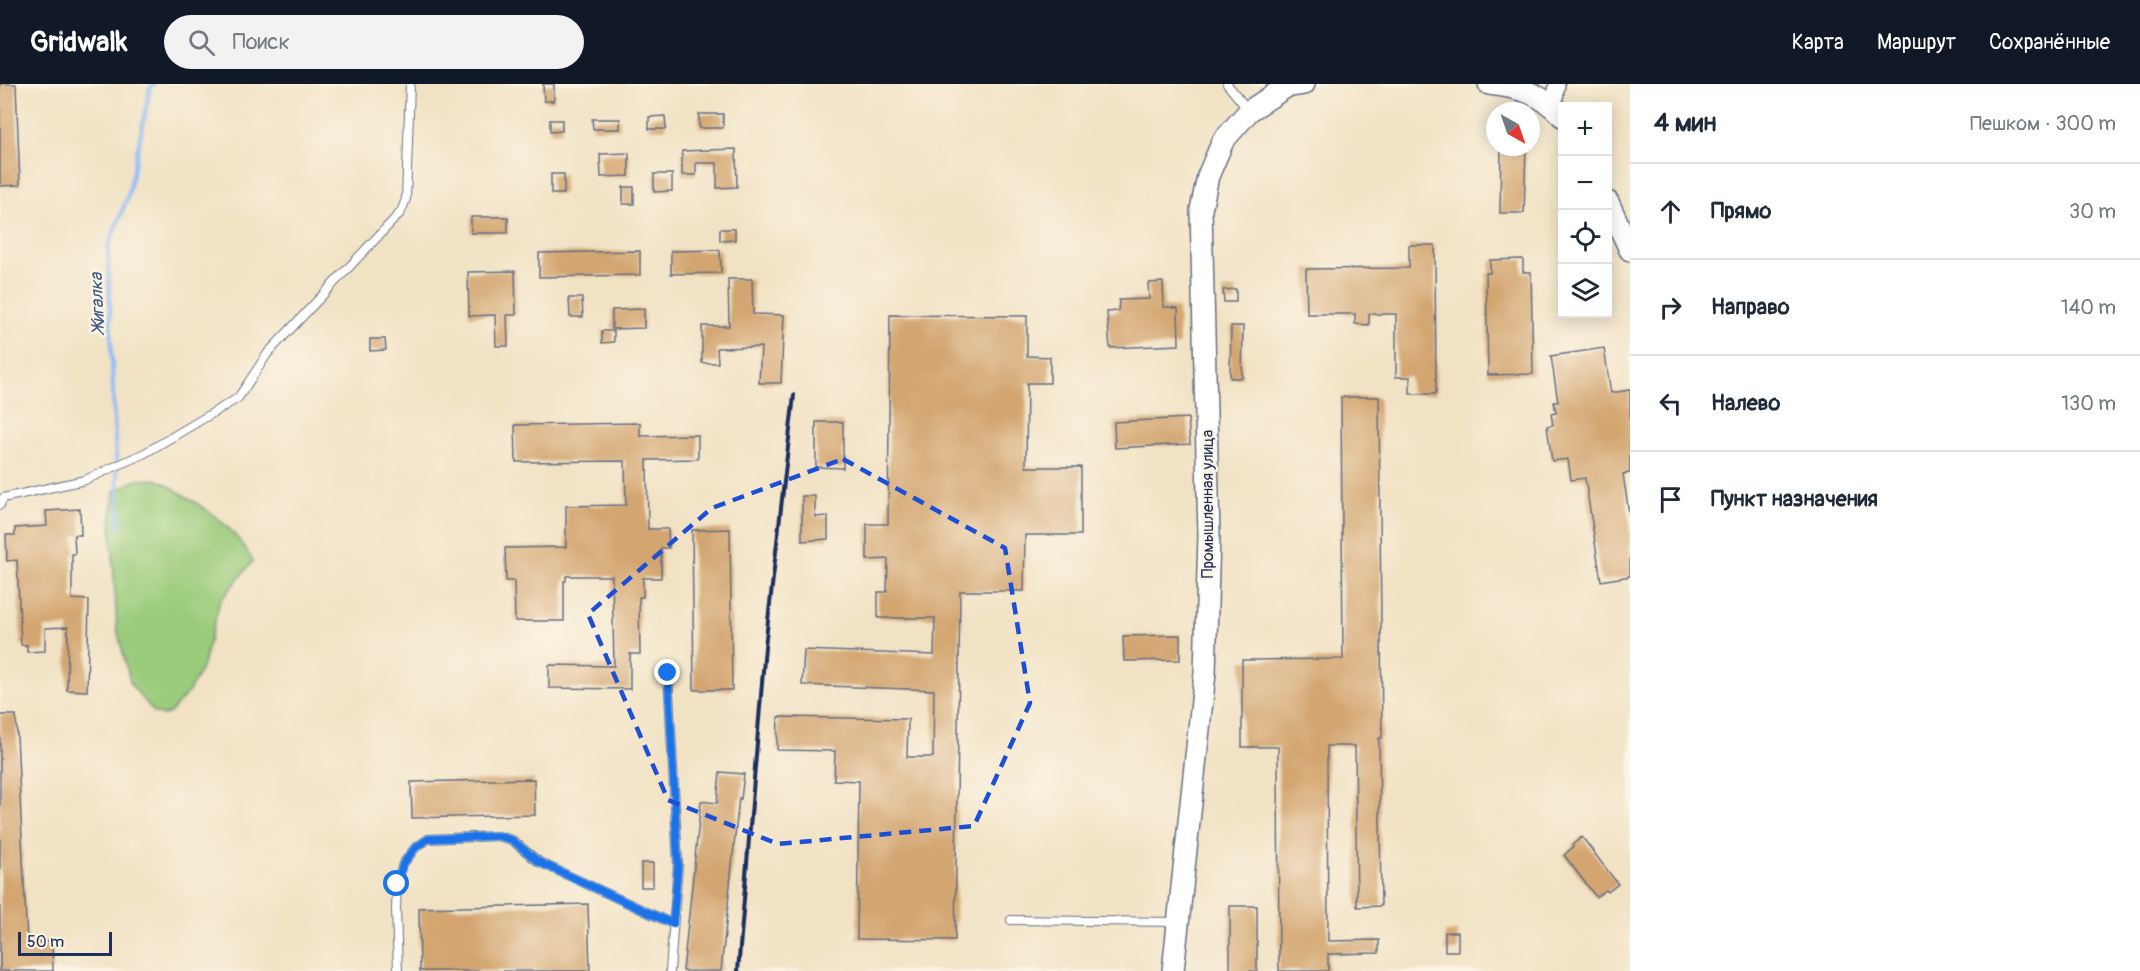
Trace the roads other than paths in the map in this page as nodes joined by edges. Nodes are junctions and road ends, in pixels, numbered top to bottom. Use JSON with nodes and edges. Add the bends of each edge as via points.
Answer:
{"nodes":[{"id":1,"x":410,"y":84,"type":"edge"},
{"id":2,"x":1227,"y":84,"type":"edge"},
{"id":3,"x":1304,"y":84,"type":"edge"},
{"id":4,"x":1489,"y":84,"type":"edge"},
{"id":5,"x":1557,"y":84,"type":"edge"},
{"id":6,"x":1249,"y":111,"type":"junction"},
{"id":7,"x":1558,"y":111,"type":"edge"},
{"id":8,"x":1612,"y":210,"type":"edge"},
{"id":9,"x":1630,"y":250,"type":"edge"},
{"id":10,"x":0,"y":504,"type":"edge"},
{"id":11,"x":668,"y":673,"type":"dead end"},
{"id":12,"x":1011,"y":920,"type":"dead end"},
{"id":13,"x":1178,"y":922,"type":"junction"},
{"id":14,"x":673,"y":924,"type":"junction"},
{"id":15,"x":398,"y":971,"type":"edge"},
{"id":16,"x":670,"y":971,"type":"edge"},
{"id":17,"x":1173,"y":971,"type":"edge"}],
"edges":[{"from":1,"to":10,"type":"lane","via":[[406,199],[401,212],[268,353],[238,399],[145,453],[85,480],[3,498]]},
{"from":2,"to":6,"type":"lane"},
{"from":3,"to":6,"type":"street","name":"Промышленная улица","via":[[1286,87]]},
{"from":4,"to":7,"type":"street","via":[[1524,90]]},
{"from":5,"to":7,"type":"street"},
{"from":6,"to":13,"type":"street","name":"Промышленная улица","via":[[1223,141],[1208,176],[1201,210],[1209,536],[1205,661]]},
{"from":8,"to":9,"type":"street"},
{"from":11,"to":14,"type":"lane","via":[[678,864]]},
{"from":12,"to":13,"type":"lane"},
{"from":13,"to":17,"type":"street","name":"Промышленная улица"},
{"from":14,"to":15,"type":"lane","via":[[539,862],[512,840],[498,836],[428,839],[403,864],[397,884]]},
{"from":14,"to":16,"type":"lane"}]}
